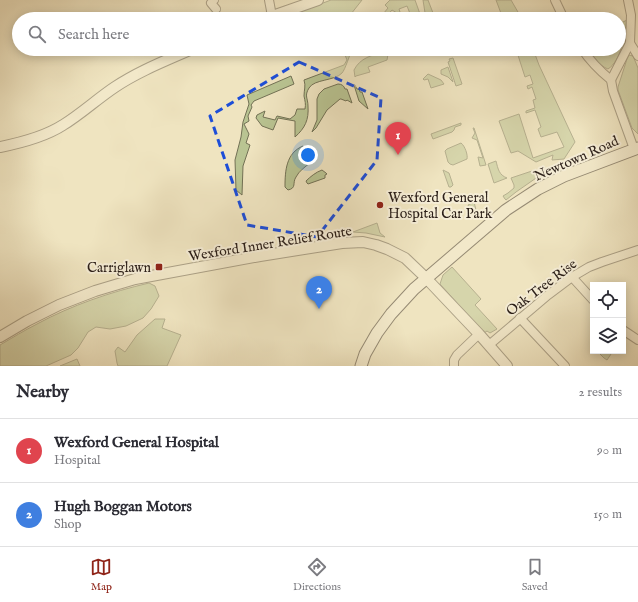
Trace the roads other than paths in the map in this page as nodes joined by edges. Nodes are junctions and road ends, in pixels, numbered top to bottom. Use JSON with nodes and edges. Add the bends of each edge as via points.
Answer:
{"nodes":[{"id":1,"x":214,"y":0,"type":"edge"},
{"id":2,"x":269,"y":0,"type":"edge"},
{"id":3,"x":318,"y":0,"type":"edge"},
{"id":4,"x":555,"y":0,"type":"edge"},
{"id":5,"x":628,"y":0,"type":"edge"},
{"id":6,"x":216,"y":9,"type":"dead end"},
{"id":7,"x":268,"y":12,"type":"edge"},
{"id":8,"x":285,"y":12,"type":"edge"},
{"id":9,"x":561,"y":12,"type":"edge"},
{"id":10,"x":630,"y":43,"type":"junction"},
{"id":11,"x":626,"y":51,"type":"edge"},
{"id":12,"x":176,"y":56,"type":"edge"},
{"id":13,"x":586,"y":56,"type":"edge"},
{"id":14,"x":623,"y":56,"type":"edge"},
{"id":15,"x":638,"y":56,"type":"edge"},
{"id":16,"x":611,"y":80,"type":"junction"},
{"id":17,"x":0,"y":147,"type":"edge"},
{"id":18,"x":636,"y":148,"type":"edge"},
{"id":19,"x":638,"y":251,"type":"edge"},
{"id":20,"x":572,"y":277,"type":"junction"},
{"id":21,"x":426,"y":278,"type":"junction"},
{"id":22,"x":590,"y":297,"type":"edge"},
{"id":23,"x":520,"y":318,"type":"junction"},
{"id":24,"x":626,"y":332,"type":"edge"},
{"id":25,"x":479,"y":334,"type":"junction"},
{"id":26,"x":0,"y":337,"type":"edge"},
{"id":27,"x":638,"y":340,"type":"edge"},
{"id":28,"x":489,"y":345,"type":"junction"},
{"id":29,"x":361,"y":366,"type":"edge"},
{"id":30,"x":454,"y":366,"type":"edge"},
{"id":31,"x":507,"y":366,"type":"edge"},
{"id":32,"x":565,"y":366,"type":"edge"}],
"edges":[{"from":1,"to":6,"type":"street","via":[[211,3]]},
{"from":2,"to":7,"type":"street"},
{"from":3,"to":8,"type":"street"},
{"from":4,"to":9,"type":"street"},
{"from":5,"to":10,"type":"street","via":[[631,15]]},
{"from":10,"to":11,"type":"street"},
{"from":10,"to":15,"type":"street"},
{"from":12,"to":17,"type":"street","via":[[142,71],[115,87],[63,126],[38,137]]},
{"from":13,"to":16,"type":"street"},
{"from":14,"to":16,"type":"street"},
{"from":16,"to":18,"type":"street"},
{"from":18,"to":21,"type":"main road","name":"Newtown Road","via":[[538,189],[506,210]]},
{"from":19,"to":20,"type":"street","name":"Oak Tree Rise","via":[[589,267]]},
{"from":20,"to":22,"type":"street"},
{"from":20,"to":23,"type":"street","name":"Oak Tree Rise"},
{"from":21,"to":25,"type":"street","name":"Wexford Inner Relief Route"},
{"from":21,"to":26,"type":"street","name":"Wexford Inner Relief Route","via":[[405,258],[376,244],[342,243],[135,279],[59,305]]},
{"from":21,"to":29,"type":"main road","name":"Newtown Road","via":[[398,306],[377,333]]},
{"from":23,"to":28,"type":"street","name":"Oak Tree Rise"},
{"from":23,"to":32,"type":"street"},
{"from":24,"to":27,"type":"street"},
{"from":25,"to":28,"type":"street","name":"Wexford Inner Relief Route"},
{"from":25,"to":30,"type":"street","via":[[457,355]]},
{"from":28,"to":31,"type":"street","name":"Wexford Inner Relief Route"}]}
